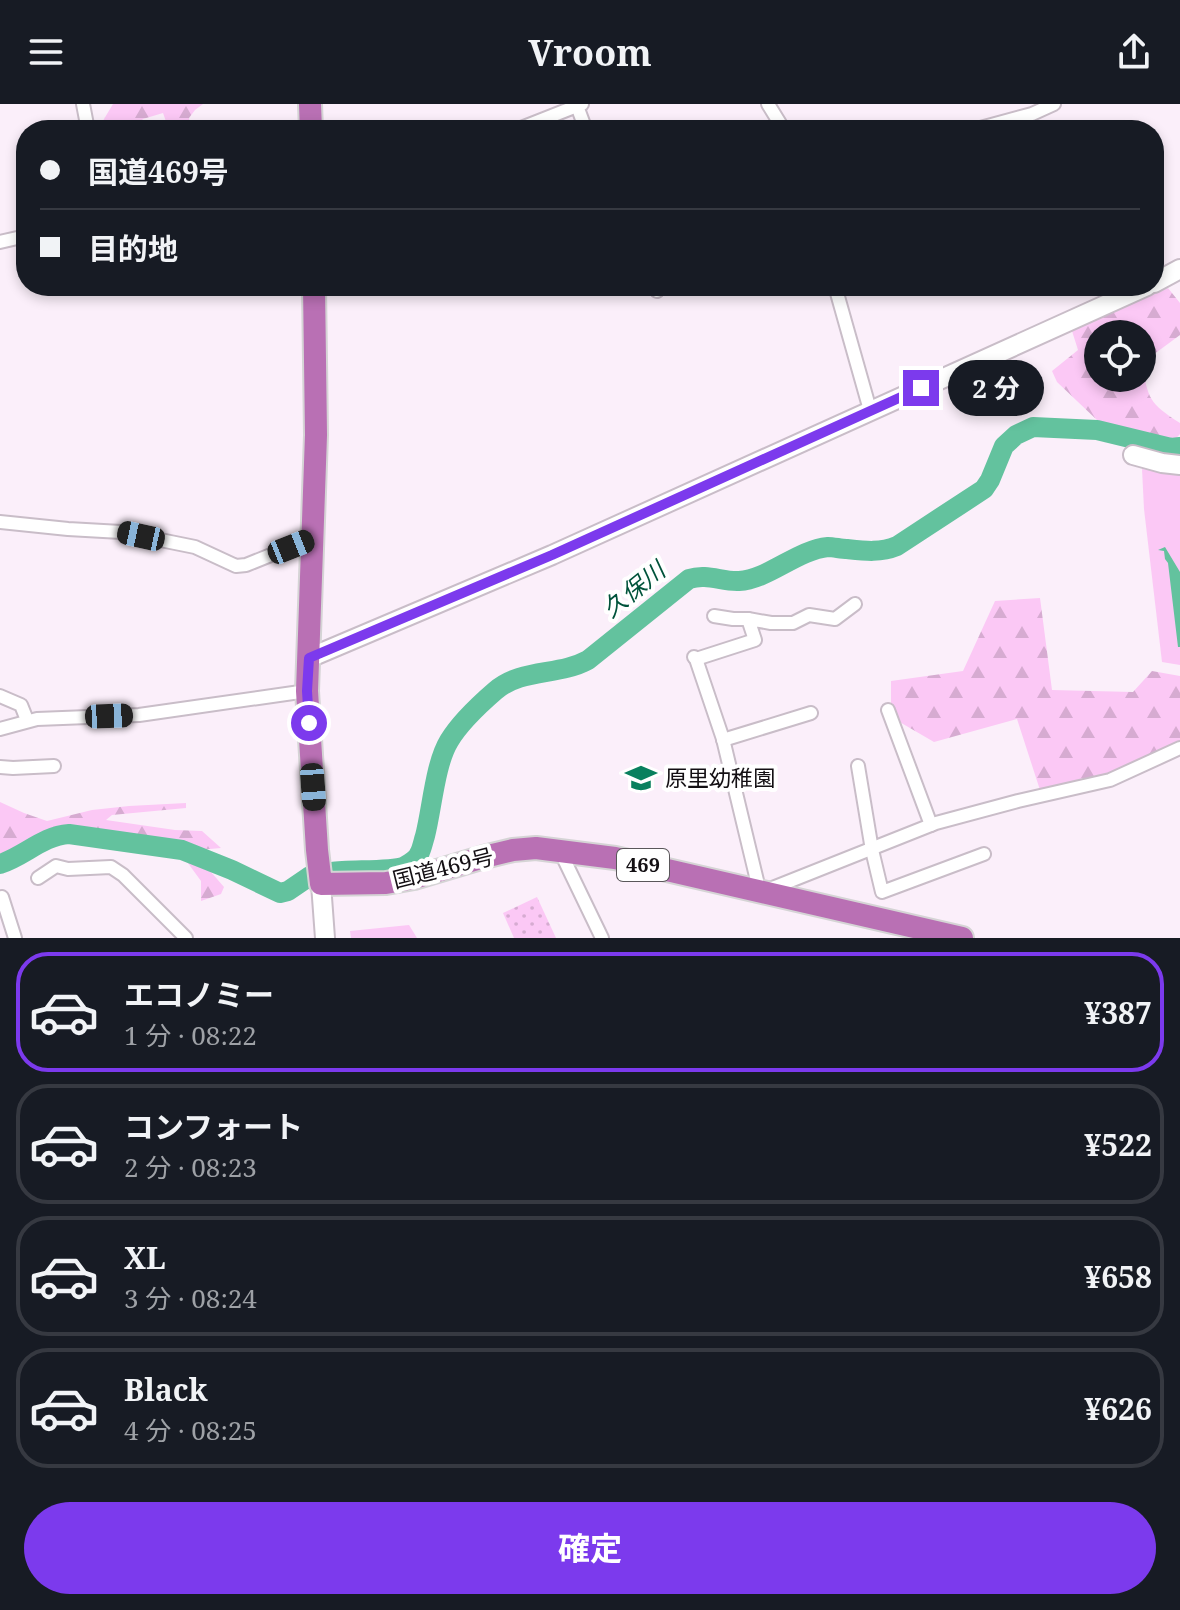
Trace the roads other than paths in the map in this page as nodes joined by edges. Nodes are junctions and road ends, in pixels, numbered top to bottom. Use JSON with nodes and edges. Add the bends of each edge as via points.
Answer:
{"nodes":[{"id":1,"x":1054,"y":104,"type":"edge"},
{"id":2,"x":580,"y":105,"type":"edge"},
{"id":3,"x":1030,"y":109,"type":"edge"},
{"id":4,"x":542,"y":120,"type":"edge"},
{"id":5,"x":1000,"y":120,"type":"edge"},
{"id":6,"x":314,"y":296,"type":"edge"},
{"id":7,"x":838,"y":296,"type":"edge"},
{"id":8,"x":1125,"y":296,"type":"edge"},
{"id":9,"x":870,"y":410,"type":"junction"},
{"id":10,"x":1133,"y":455,"type":"dead end"},
{"id":11,"x":1180,"y":465,"type":"edge"},
{"id":12,"x":0,"y":522,"type":"edge"},
{"id":13,"x":313,"y":538,"type":"junction"},
{"id":14,"x":855,"y":604,"type":"dead end"},
{"id":15,"x":714,"y":616,"type":"dead end"},
{"id":16,"x":748,"y":619,"type":"junction"},
{"id":17,"x":309,"y":658,"type":"junction"},
{"id":18,"x":307,"y":691,"type":"junction"},
{"id":19,"x":0,"y":696,"type":"edge"},
{"id":20,"x":888,"y":710,"type":"dead end"},
{"id":21,"x":811,"y":713,"type":"dead end"},
{"id":22,"x":27,"y":720,"type":"junction"},
{"id":23,"x":0,"y":729,"type":"edge"},
{"id":24,"x":723,"y":740,"type":"junction"},
{"id":25,"x":1180,"y":748,"type":"edge"},
{"id":26,"x":54,"y":766,"type":"dead end"},
{"id":27,"x":858,"y":766,"type":"dead end"},
{"id":28,"x":0,"y":767,"type":"edge"},
{"id":29,"x":931,"y":825,"type":"junction"},
{"id":30,"x":872,"y":850,"type":"junction"},
{"id":31,"x":560,"y":851,"type":"junction"},
{"id":32,"x":984,"y":854,"type":"dead end"},
{"id":33,"x":38,"y":878,"type":"dead end"},
{"id":34,"x":321,"y":884,"type":"junction"},
{"id":35,"x":760,"y":893,"type":"junction"},
{"id":36,"x":2,"y":897,"type":"dead end"},
{"id":37,"x":5,"y":925,"type":"edge"},
{"id":38,"x":15,"y":938,"type":"edge"},
{"id":39,"x":186,"y":938,"type":"edge"},
{"id":40,"x":325,"y":938,"type":"edge"},
{"id":41,"x":602,"y":938,"type":"edge"},
{"id":42,"x":962,"y":938,"type":"edge"}],
"edges":[{"from":1,"to":3,"type":"street"},
{"from":2,"to":4,"type":"street"},
{"from":3,"to":5,"type":"street"},
{"from":6,"to":13,"type":"highway"},
{"from":7,"to":9,"type":"street"},
{"from":8,"to":9,"type":"street"},
{"from":9,"to":17,"type":"street"},
{"from":10,"to":11,"type":"street"},
{"from":12,"to":13,"type":"street","via":[[121,532],[195,547],[236,566]]},
{"from":13,"to":17,"type":"highway"},
{"from":14,"to":16,"type":"street","via":[[835,619]]},
{"from":15,"to":16,"type":"street"},
{"from":16,"to":24,"type":"street","via":[[755,640],[695,658]]},
{"from":17,"to":18,"type":"highway"},
{"from":18,"to":22,"type":"street","via":[[139,715]]},
{"from":18,"to":34,"type":"highway"},
{"from":19,"to":22,"type":"street","via":[[21,705]]},
{"from":20,"to":29,"type":"street"},
{"from":21,"to":24,"type":"street"},
{"from":22,"to":23,"type":"street"},
{"from":24,"to":35,"type":"street"},
{"from":25,"to":29,"type":"street","via":[[1110,780]]},
{"from":26,"to":28,"type":"street"},
{"from":27,"to":30,"type":"street"},
{"from":29,"to":30,"type":"street"},
{"from":30,"to":32,"type":"street","via":[[882,892]]},
{"from":30,"to":35,"type":"street"},
{"from":31,"to":34,"type":"highway","name":"国道469号","number":"469","via":[[513,850],[386,883]]},
{"from":31,"to":35,"type":"highway","name":"国道469号","number":"469","via":[[615,858]]},
{"from":31,"to":41,"type":"street"},
{"from":33,"to":39,"type":"street","via":[[56,866],[111,867]]},
{"from":34,"to":40,"type":"street"},
{"from":35,"to":42,"type":"highway","name":"国道469号","number":"469"},
{"from":36,"to":37,"type":"street"},
{"from":37,"to":38,"type":"street"}]}
